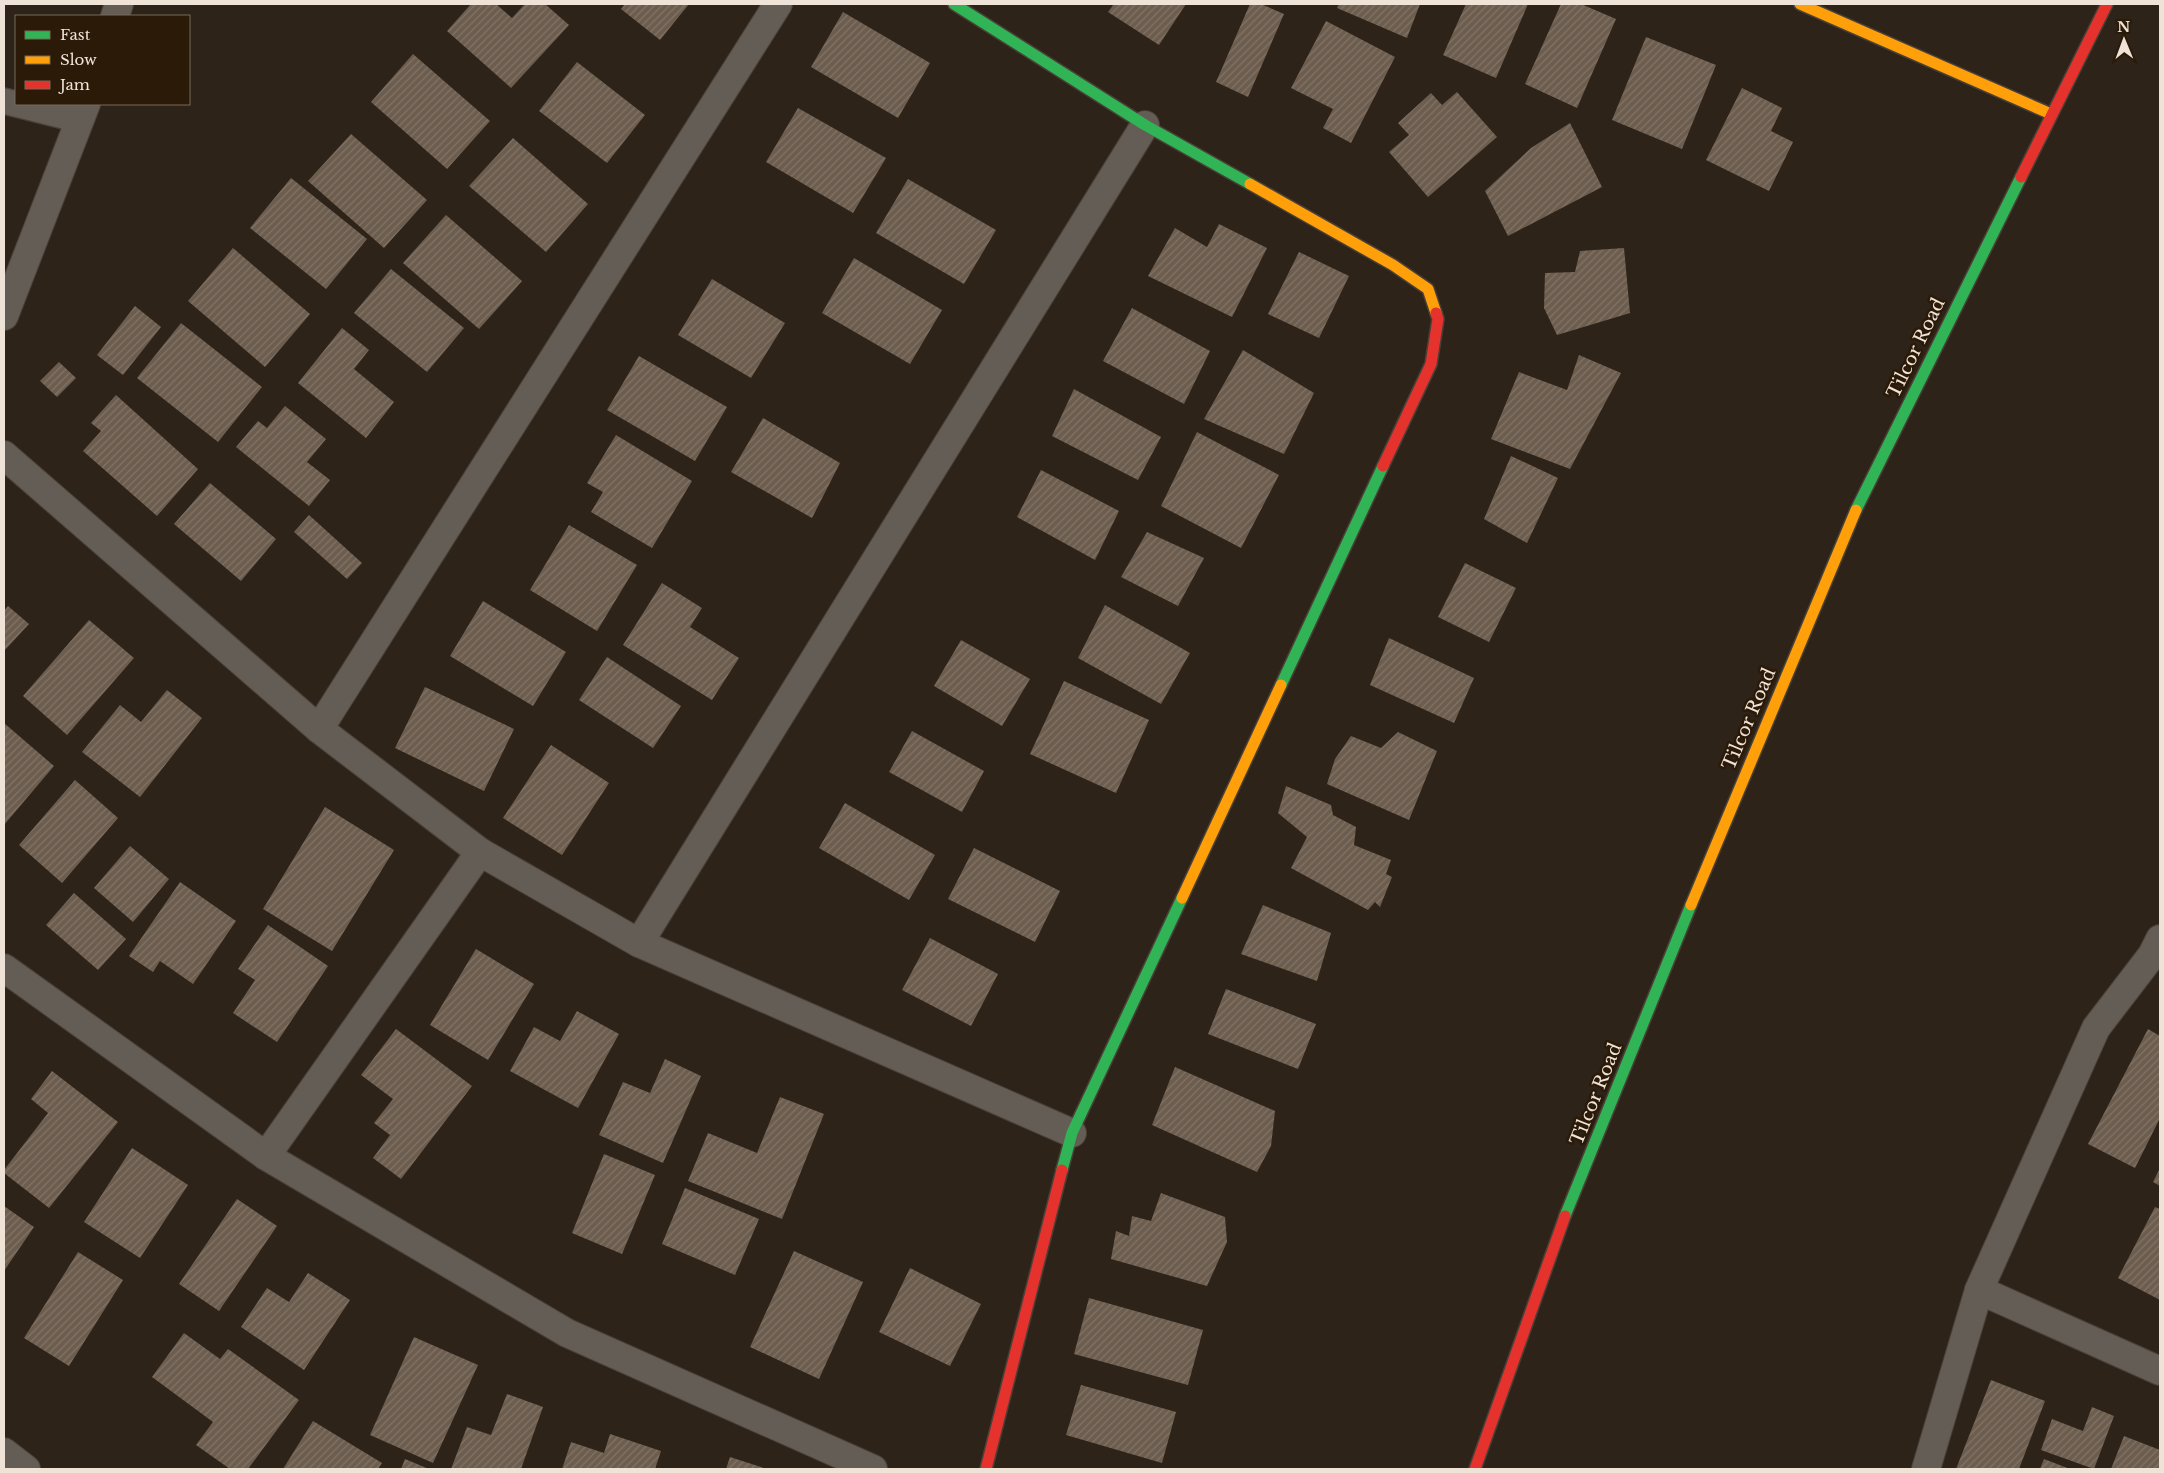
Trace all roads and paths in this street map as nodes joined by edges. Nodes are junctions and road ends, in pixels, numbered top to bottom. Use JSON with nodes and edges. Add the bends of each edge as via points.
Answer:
{"nodes":[{"id":1,"x":778,"y":4,"type":"edge"},
{"id":2,"x":954,"y":4,"type":"edge"},
{"id":3,"x":1800,"y":4,"type":"edge"},
{"id":4,"x":2107,"y":4,"type":"edge"},
{"id":5,"x":33,"y":105,"type":"edge"},
{"id":6,"x":83,"y":112,"type":"edge"},
{"id":7,"x":2051,"y":114,"type":"junction"},
{"id":8,"x":1145,"y":125,"type":"junction"},
{"id":9,"x":4,"y":316,"type":"edge"},
{"id":10,"x":4,"y":456,"type":"edge"},
{"id":11,"x":319,"y":729,"type":"junction"},
{"id":12,"x":480,"y":852,"type":"junction"},
{"id":13,"x":640,"y":943,"type":"junction"},
{"id":14,"x":2157,"y":951,"type":"edge"},
{"id":15,"x":4,"y":968,"type":"edge"},
{"id":16,"x":1072,"y":1133,"type":"junction"},
{"id":17,"x":266,"y":1156,"type":"junction"},
{"id":18,"x":1979,"y":1290,"type":"junction"},
{"id":19,"x":2160,"y":1371,"type":"edge"},
{"id":20,"x":4,"y":1452,"type":"edge"},
{"id":21,"x":26,"y":1469,"type":"edge"},
{"id":22,"x":874,"y":1469,"type":"edge"},
{"id":23,"x":986,"y":1469,"type":"edge"},
{"id":24,"x":1475,"y":1469,"type":"edge"},
{"id":25,"x":1926,"y":1469,"type":"edge"}],
"edges":[{"from":1,"to":11,"type":"street"},
{"from":2,"to":8,"type":"street"},
{"from":3,"to":7,"type":"street"},
{"from":4,"to":7,"type":"street","name":"Tilcor Road"},
{"from":5,"to":6,"type":"lane"},
{"from":6,"to":9,"type":"street"},
{"from":7,"to":24,"type":"street","name":"Tilcor Road","via":[[1863,494],[1711,854],[1560,1230]]},
{"from":8,"to":13,"type":"street"},
{"from":8,"to":16,"type":"street","via":[[1393,265],[1428,289],[1438,319],[1431,364]]},
{"from":10,"to":11,"type":"street"},
{"from":11,"to":12,"type":"street"},
{"from":12,"to":13,"type":"street"},
{"from":12,"to":17,"type":"street"},
{"from":13,"to":16,"type":"street"},
{"from":14,"to":18,"type":"street","via":[[2096,1028]]},
{"from":15,"to":17,"type":"street"},
{"from":16,"to":23,"type":"street"},
{"from":17,"to":22,"type":"street","via":[[567,1333]]},
{"from":18,"to":19,"type":"street"},
{"from":18,"to":25,"type":"street"},
{"from":20,"to":21,"type":"street"}]}
